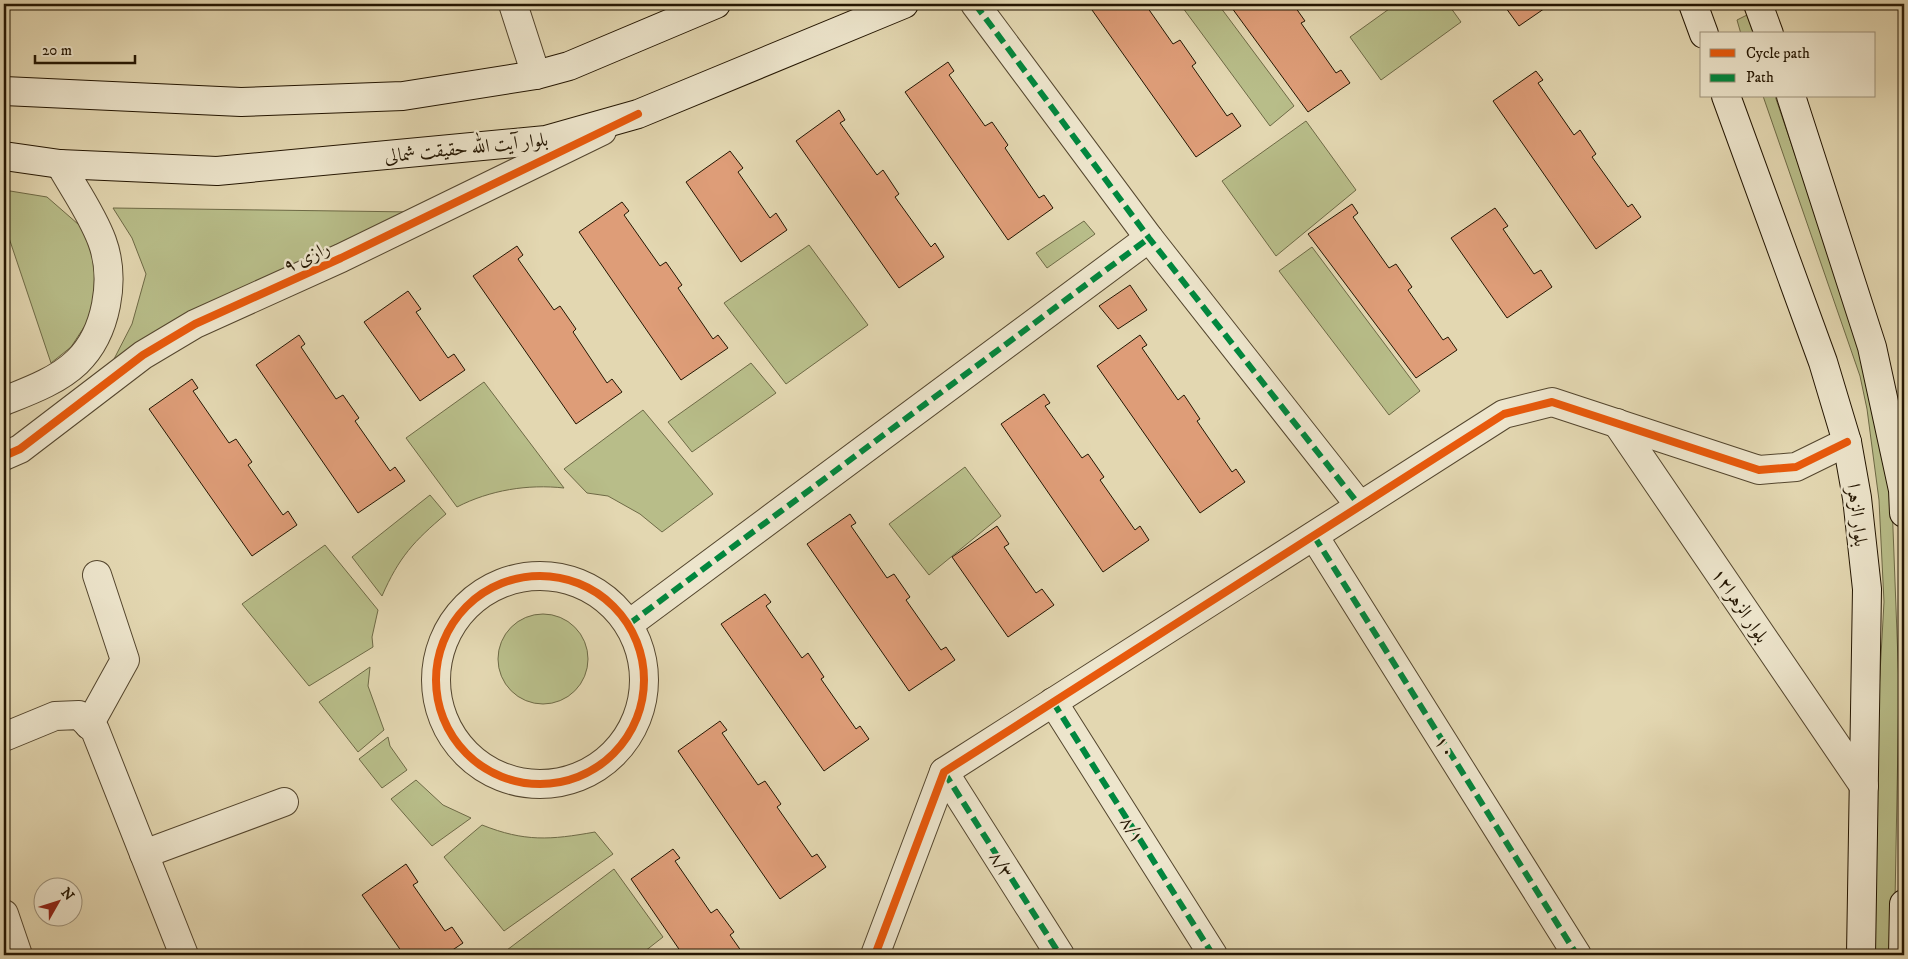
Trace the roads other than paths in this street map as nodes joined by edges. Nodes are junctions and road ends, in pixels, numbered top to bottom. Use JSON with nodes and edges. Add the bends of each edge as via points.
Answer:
{"nodes":[{"id":1,"x":512,"y":4,"type":"edge"},
{"id":2,"x":716,"y":4,"type":"edge"},
{"id":3,"x":904,"y":4,"type":"edge"},
{"id":4,"x":975,"y":4,"type":"edge"},
{"id":5,"x":1693,"y":4,"type":"edge"},
{"id":6,"x":1758,"y":4,"type":"edge"},
{"id":7,"x":1703,"y":32,"type":"edge"},
{"id":8,"x":1768,"y":32,"type":"edge"},
{"id":9,"x":536,"y":75,"type":"junction"},
{"id":10,"x":4,"y":91,"type":"edge"},
{"id":11,"x":1727,"y":98,"type":"edge"},
{"id":12,"x":1792,"y":98,"type":"edge"},
{"id":13,"x":638,"y":114,"type":"junction"},
{"id":14,"x":4,"y":156,"type":"edge"},
{"id":15,"x":60,"y":164,"type":"junction"},
{"id":16,"x":1149,"y":238,"type":"junction"},
{"id":17,"x":47,"y":383,"type":"junction"},
{"id":18,"x":4,"y":401,"type":"edge"},
{"id":19,"x":71,"y":411,"type":"junction"},
{"id":20,"x":1617,"y":423,"type":"junction"},
{"id":21,"x":1847,"y":442,"type":"junction"},
{"id":22,"x":4,"y":456,"type":"edge"},
{"id":23,"x":1360,"y":506,"type":"junction"},
{"id":24,"x":1904,"y":513,"type":"edge"},
{"id":25,"x":1314,"y":536,"type":"junction"},
{"id":26,"x":97,"y":575,"type":"dead end"},
{"id":27,"x":629,"y":624,"type":"junction"},
{"id":28,"x":1053,"y":702,"type":"junction"},
{"id":29,"x":89,"y":725,"type":"junction"},
{"id":30,"x":4,"y":737,"type":"edge"},
{"id":31,"x":944,"y":772,"type":"junction"},
{"id":32,"x":1864,"y":786,"type":"junction"},
{"id":33,"x":284,"y":802,"type":"dead end"},
{"id":34,"x":144,"y":854,"type":"junction"},
{"id":35,"x":1904,"y":904,"type":"edge"},
{"id":36,"x":4,"y":914,"type":"edge"},
{"id":37,"x":18,"y":955,"type":"edge"},
{"id":38,"x":184,"y":955,"type":"edge"},
{"id":39,"x":875,"y":955,"type":"edge"},
{"id":40,"x":1060,"y":955,"type":"edge"},
{"id":41,"x":1213,"y":955,"type":"edge"},
{"id":42,"x":1578,"y":955,"type":"edge"},
{"id":43,"x":1861,"y":955,"type":"edge"},
{"id":44,"x":1903,"y":955,"type":"edge"}],
"edges":[{"from":1,"to":9,"type":"street"},
{"from":2,"to":9,"type":"street","via":[[569,66]]},
{"from":3,"to":13,"type":"street","name":"بلوار آیت الله حقیقت شمالی"},
{"from":4,"to":16,"type":"street"},
{"from":5,"to":7,"type":"street"},
{"from":6,"to":8,"type":"street"},
{"from":9,"to":10,"type":"street","via":[[403,96],[241,102]]},
{"from":11,"to":21,"type":"street","name":"بلوار الزهرا","via":[[1823,362]]},
{"from":12,"to":24,"type":"street","via":[[1872,347],[1903,490]]},
{"from":13,"to":15,"type":"street","name":"بلوار آیت الله حقیقت شمالی","via":[[546,140],[217,171]]},
{"from":13,"to":19,"type":"street","name":"رازی ۹","via":[[341,258],[195,324],[144,355]]},
{"from":14,"to":15,"type":"street","name":"بلوار آیت الله حقیقت شمالی"},
{"from":15,"to":17,"type":"street","via":[[102,242],[108,284],[107,307],[96,334],[78,361]]},
{"from":16,"to":23,"type":"street"},
{"from":16,"to":27,"type":"street"},
{"from":17,"to":18,"type":"street"},
{"from":17,"to":19,"type":"street"},
{"from":19,"to":22,"type":"street","name":"رازی ۹","via":[[20,449]]},
{"from":20,"to":21,"type":"street","via":[[1758,470],[1796,467]]},
{"from":20,"to":23,"type":"street","via":[[1552,402],[1504,414]]},
{"from":20,"to":32,"type":"street","name":"بلوار الزهرا۱۲"},
{"from":21,"to":32,"type":"street","name":"بلوار الزهرا","via":[[1867,589]]},
{"from":23,"to":25,"type":"street"},
{"from":25,"to":28,"type":"street"},
{"from":25,"to":42,"type":"street","name":"۱۰"},
{"from":26,"to":29,"type":"street","via":[[125,660]]},
{"from":27,"to":27,"type":"street","via":[[600,593],[563,577],[522,576],[484,590],[453,620],[438,656],[437,698],[452,736],[479,765],[517,782],[558,784],[596,769],[626,741],[642,704],[643,661]]},
{"from":28,"to":31,"type":"street"},
{"from":28,"to":41,"type":"street","name":"۸/۱"},
{"from":29,"to":30,"type":"street","via":[[79,715],[55,716]]},
{"from":29,"to":34,"type":"street","via":[[95,730]]},
{"from":31,"to":39,"type":"street"},
{"from":31,"to":40,"type":"street","name":"۸/۳"},
{"from":32,"to":43,"type":"street","name":"بلوار الزهرا"},
{"from":33,"to":34,"type":"street"},
{"from":34,"to":38,"type":"street"},
{"from":35,"to":44,"type":"street"},
{"from":36,"to":37,"type":"street"}]}
